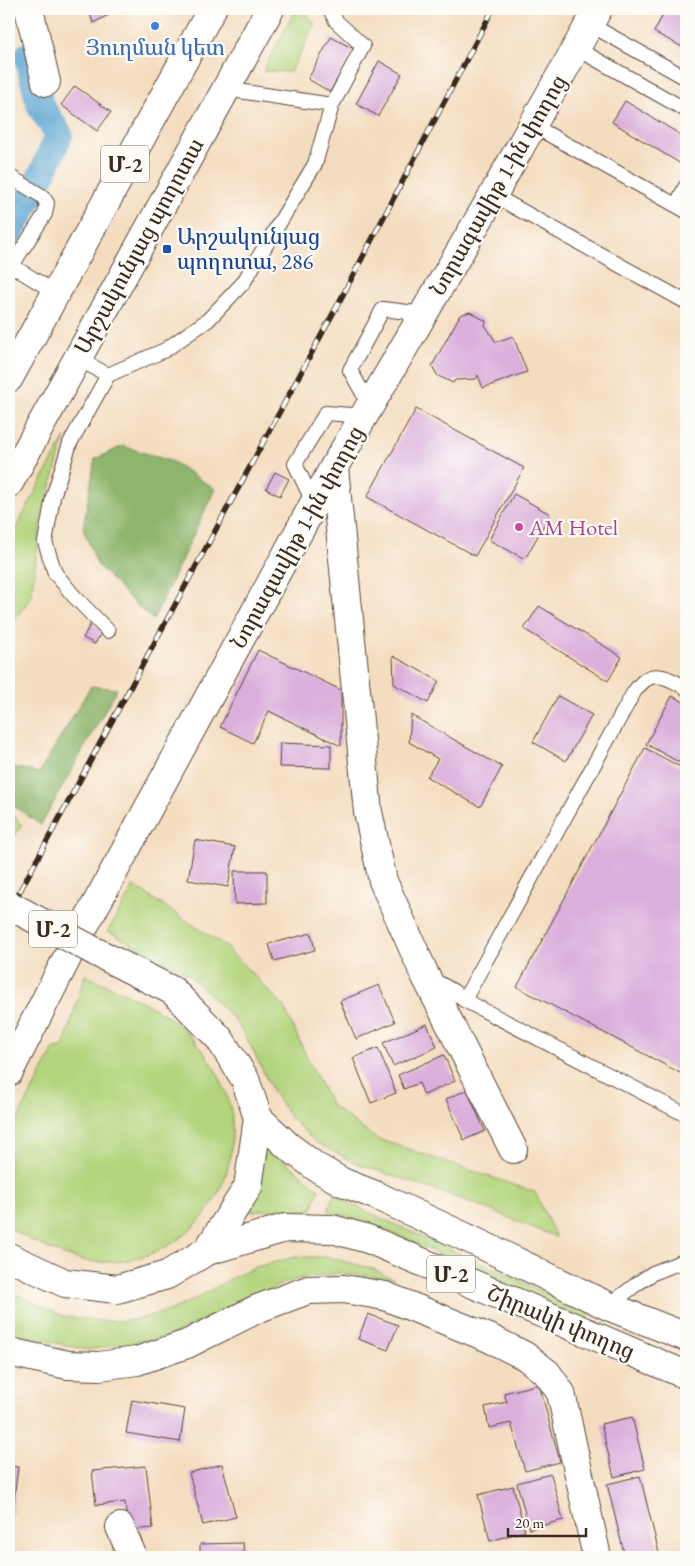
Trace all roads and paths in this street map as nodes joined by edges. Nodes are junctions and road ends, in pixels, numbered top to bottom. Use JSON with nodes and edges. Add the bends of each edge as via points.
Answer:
{"nodes":[{"id":1,"x":29,"y":9,"type":"edge"},
{"id":2,"x":212,"y":9,"type":"edge"},
{"id":3,"x":270,"y":9,"type":"edge"},
{"id":4,"x":330,"y":9,"type":"edge"},
{"id":5,"x":594,"y":16,"type":"edge"},
{"id":6,"x":576,"y":48,"type":"junction"},
{"id":7,"x":686,"y":78,"type":"edge"},
{"id":8,"x":46,"y":82,"type":"dead end"},
{"id":9,"x":225,"y":89,"type":"junction"},
{"id":10,"x":332,"y":105,"type":"junction"},
{"id":11,"x":686,"y":110,"type":"edge"},
{"id":12,"x":532,"y":125,"type":"junction"},
{"id":13,"x":9,"y":176,"type":"edge"},
{"id":14,"x":686,"y":186,"type":"edge"},
{"id":15,"x":493,"y":195,"type":"junction"},
{"id":16,"x":681,"y":208,"type":"edge"},
{"id":17,"x":10,"y":268,"type":"edge"},
{"id":18,"x":55,"y":292,"type":"junction"},
{"id":19,"x":686,"y":302,"type":"edge"},
{"id":20,"x":424,"y":314,"type":"junction"},
{"id":21,"x":77,"y":358,"type":"junction"},
{"id":22,"x":108,"y":376,"type":"junction"},
{"id":23,"x":9,"y":378,"type":"edge"},
{"id":24,"x":367,"y":411,"type":"junction"},
{"id":25,"x":334,"y":467,"type":"junction"},
{"id":26,"x":9,"y":483,"type":"edge"},
{"id":27,"x":314,"y":504,"type":"junction"},
{"id":28,"x":108,"y":631,"type":"dead end"},
{"id":29,"x":686,"y":688,"type":"edge"},
{"id":30,"x":9,"y":906,"type":"edge"},
{"id":31,"x":425,"y":975,"type":"junction"},
{"id":32,"x":464,"y":1000,"type":"junction"},
{"id":33,"x":9,"y":1072,"type":"edge"},
{"id":34,"x":686,"y":1115,"type":"edge"},
{"id":35,"x":258,"y":1118,"type":"junction"},
{"id":36,"x":512,"y":1149,"type":"dead end"},
{"id":37,"x":207,"y":1251,"type":"junction"},
{"id":38,"x":9,"y":1257,"type":"edge"},
{"id":39,"x":686,"y":1260,"type":"edge"},
{"id":40,"x":608,"y":1306,"type":"junction"},
{"id":41,"x":686,"y":1337,"type":"edge"},
{"id":42,"x":9,"y":1352,"type":"edge"},
{"id":43,"x":686,"y":1376,"type":"edge"},
{"id":44,"x":120,"y":1526,"type":"dead end"},
{"id":45,"x":133,"y":1557,"type":"edge"},
{"id":46,"x":597,"y":1557,"type":"edge"}],
"edges":[{"from":1,"to":8,"type":"main road"},
{"from":2,"to":18,"type":"main road","number":"Մ-2"},
{"from":3,"to":9,"type":"main road","name":"Արշակունյաց պողոտա","number":"Մ-2"},
{"from":4,"to":10,"type":"lane","via":[[336,21],[363,46]]},
{"from":5,"to":6,"type":"main road","name":"Նորագավիթ 1-ին փողոց"},
{"from":5,"to":7,"type":"lane"},
{"from":6,"to":11,"type":"lane"},
{"from":6,"to":12,"type":"main road","name":"Նորագավիթ 1-ին փողոց"},
{"from":9,"to":10,"type":"lane"},
{"from":9,"to":21,"type":"main road","name":"Արշակունյաց պողոտա","number":"Մ-2"},
{"from":10,"to":22,"type":"lane","via":[[315,164],[243,283],[208,320],[165,350]]},
{"from":12,"to":15,"type":"main road","name":"Նորագավիթ 1-ին փողոց"},
{"from":12,"to":16,"type":"lane"},
{"from":13,"to":17,"type":"lane","via":[[42,196],[47,203],[45,214]]},
{"from":14,"to":16,"type":"lane"},
{"from":15,"to":19,"type":"lane"},
{"from":15,"to":20,"type":"main road","name":"Նորագավիթ 1-ին փողոց"},
{"from":17,"to":18,"type":"lane"},
{"from":18,"to":23,"type":"main road","number":"Մ-2"},
{"from":20,"to":24,"type":"main road","name":"Նորագավիթ 1-ին փողոց"},
{"from":20,"to":24,"type":"lane","via":[[383,309],[350,370]]},
{"from":21,"to":22,"type":"lane"},
{"from":21,"to":26,"type":"main road","name":"Արշակունյաց պողոտա","number":"Մ-2"},
{"from":22,"to":28,"type":"lane","via":[[70,443],[53,497],[45,542],[55,573]]},
{"from":24,"to":25,"type":"main road","name":"Նորագավիթ 1-ին փողոց"},
{"from":24,"to":27,"type":"lane","via":[[326,413],[295,464]]},
{"from":25,"to":27,"type":"main road","name":"Նորագավիթ 1-ին փողոց"},
{"from":25,"to":31,"type":"main road","via":[[368,812],[383,881]]},
{"from":27,"to":33,"type":"main road","name":"Նորագավիթ 1-ին փողոց","via":[[69,954]]},
{"from":29,"to":32,"type":"lane","via":[[658,676],[646,678],[634,692]]},
{"from":30,"to":35,"type":"main road","name":"Շիրակի փողոց","number":"Մ-2","bridge":true,"via":[[173,991],[219,1038],[245,1079]]},
{"from":31,"to":32,"type":"lane"},
{"from":31,"to":36,"type":"main road"},
{"from":32,"to":34,"type":"lane"},
{"from":35,"to":37,"type":"main road","name":"Շիրակի փողոց","number":"Մ-2","via":[[248,1187]]},
{"from":35,"to":40,"type":"main road","name":"Շիրակի փողոց","number":"Մ-2","via":[[288,1146],[342,1182]]},
{"from":37,"to":38,"type":"main road","name":"Շիրակի փողոց","number":"Մ-2","via":[[167,1275],[117,1289],[65,1283]]},
{"from":37,"to":43,"type":"main road","name":"Շիրակի փողոց","number":"Մ-2","via":[[285,1228],[332,1229],[368,1239]]},
{"from":39,"to":40,"type":"lane","via":[[653,1274]]},
{"from":40,"to":41,"type":"main road","name":"Շիրակի փողոց","number":"Մ-2"},
{"from":42,"to":46,"type":"main road","via":[[68,1365],[99,1366],[137,1361],[187,1344],[257,1309],[308,1290],[344,1289],[384,1296],[489,1338],[525,1356],[547,1373],[561,1393]]},
{"from":44,"to":45,"type":"main road"}]}
